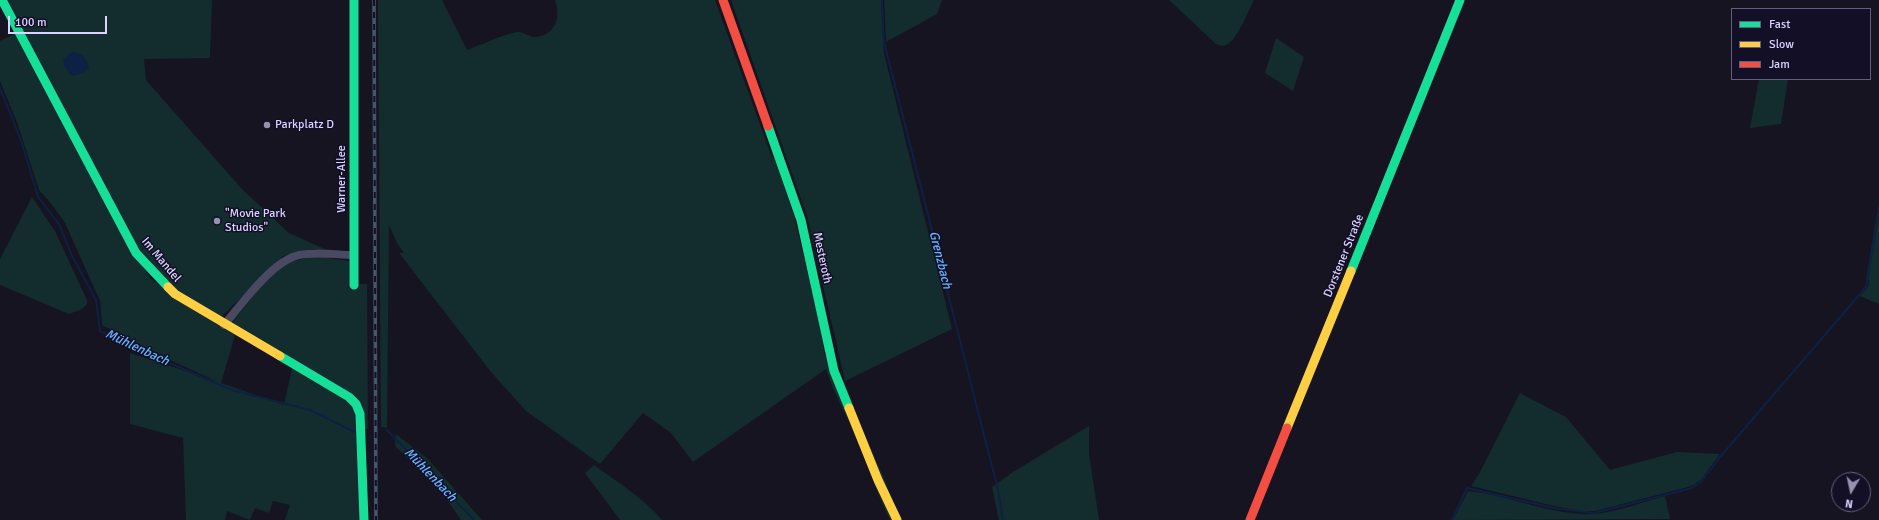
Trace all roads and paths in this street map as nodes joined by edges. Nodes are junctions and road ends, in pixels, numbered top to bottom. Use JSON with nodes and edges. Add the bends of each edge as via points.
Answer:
{"nodes":[{"id":1,"x":2,"y":0,"type":"edge"},
{"id":2,"x":354,"y":0,"type":"edge"},
{"id":3,"x":723,"y":0,"type":"edge"},
{"id":4,"x":1460,"y":0,"type":"edge"},
{"id":5,"x":354,"y":256,"type":"junction"},
{"id":6,"x":354,"y":285,"type":"dead end"},
{"id":7,"x":224,"y":325,"type":"junction"},
{"id":8,"x":364,"y":520,"type":"edge"},
{"id":9,"x":898,"y":520,"type":"edge"},
{"id":10,"x":1250,"y":520,"type":"edge"}],
"edges":[{"from":1,"to":7,"type":"street","name":"Im Mandel","via":[[136,253],[175,294]]},
{"from":2,"to":5,"type":"street","name":"Warner-Allee"},
{"from":3,"to":9,"type":"street","name":"Mesteroth","via":[[801,220],[834,371],[878,480]]},
{"from":4,"to":10,"type":"street","name":"Dorstener Straße"},
{"from":5,"to":6,"type":"street","name":"Warner-Allee"},
{"from":5,"to":7,"type":"street","via":[[314,253],[286,259],[259,284]]},
{"from":7,"to":8,"type":"street","name":"Im Mandel","via":[[349,397],[356,404],[360,414]]}]}
